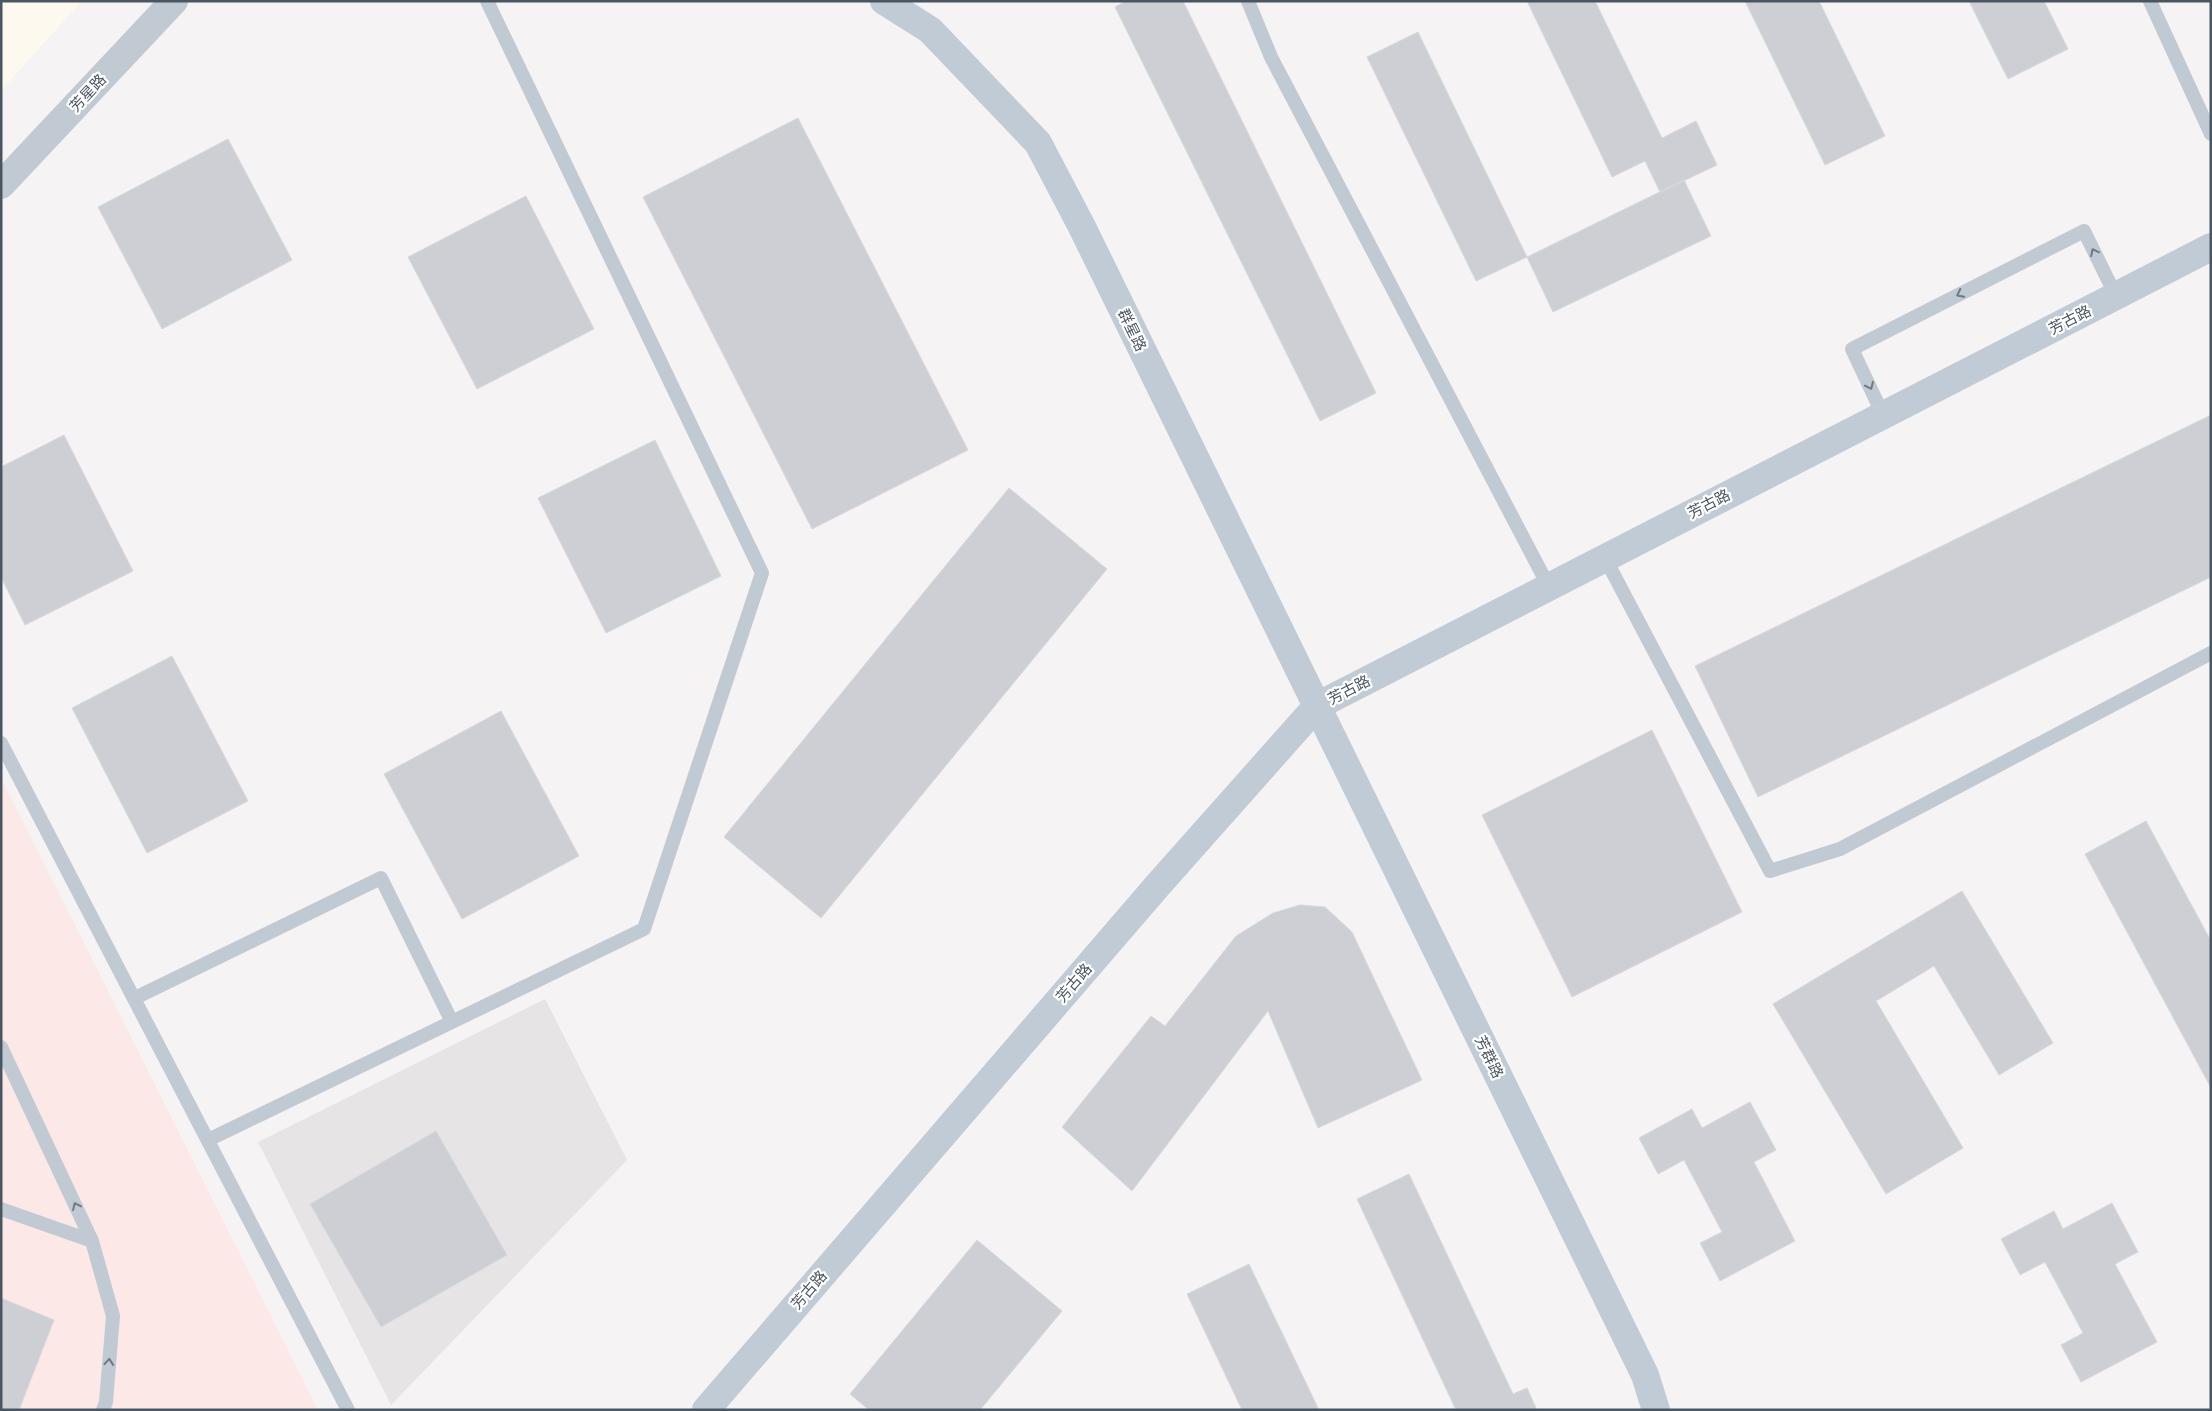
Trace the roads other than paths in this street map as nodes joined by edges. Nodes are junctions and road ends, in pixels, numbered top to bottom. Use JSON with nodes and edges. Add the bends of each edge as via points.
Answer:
{"nodes":[{"id":1,"x":174,"y":1,"type":"edge"},
{"id":2,"x":487,"y":1,"type":"edge"},
{"id":3,"x":884,"y":1,"type":"edge"},
{"id":4,"x":1248,"y":1,"type":"edge"},
{"id":5,"x":2150,"y":1,"type":"edge"},
{"id":6,"x":2211,"y":134,"type":"edge"},
{"id":7,"x":1,"y":185,"type":"edge"},
{"id":8,"x":2211,"y":247,"type":"edge"},
{"id":9,"x":2116,"y":296,"type":"junction"},
{"id":10,"x":1883,"y":416,"type":"junction"},
{"id":11,"x":1606,"y":558,"type":"junction"},
{"id":12,"x":1549,"y":587,"type":"junction"},
{"id":13,"x":2211,"y":653,"type":"edge"},
{"id":14,"x":1318,"y":706,"type":"junction"},
{"id":15,"x":1,"y":743,"type":"edge"},
{"id":16,"x":135,"y":998,"type":"junction"},
{"id":17,"x":452,"y":1022,"type":"junction"},
{"id":18,"x":1,"y":1047,"type":"edge"},
{"id":19,"x":208,"y":1140,"type":"junction"},
{"id":20,"x":1,"y":1209,"type":"edge"},
{"id":21,"x":92,"y":1241,"type":"junction"},
{"id":22,"x":103,"y":1410,"type":"edge"},
{"id":23,"x":348,"y":1410,"type":"edge"},
{"id":24,"x":706,"y":1410,"type":"edge"},
{"id":25,"x":1656,"y":1410,"type":"edge"}],
"edges":[{"from":1,"to":7,"type":"street","name":"芳星路"},
{"from":2,"to":17,"type":"lane","via":[[762,573],[644,929]]},
{"from":3,"to":14,"type":"street","name":"群星路","via":[[930,30],[1038,143]]},
{"from":4,"to":12,"type":"lane","via":[[1271,57]]},
{"from":5,"to":6,"type":"lane"},
{"from":8,"to":9,"type":"street","name":"芳古路"},
{"from":9,"to":10,"type":"street","name":"芳古路"},
{"from":9,"to":10,"type":"lane","one_way":true,"via":[[2084,231],[1852,349]]},
{"from":10,"to":11,"type":"street","name":"芳古路"},
{"from":11,"to":12,"type":"street","name":"芳古路"},
{"from":11,"to":13,"type":"lane","via":[[1770,871],[1840,849]]},
{"from":12,"to":14,"type":"street","name":"芳古路"},
{"from":14,"to":24,"type":"street","name":"芳古路","via":[[1158,885]]},
{"from":14,"to":25,"type":"street","name":"芳群路","via":[[1646,1376]]},
{"from":15,"to":16,"type":"lane"},
{"from":16,"to":17,"type":"lane","via":[[381,878]]},
{"from":16,"to":19,"type":"lane"},
{"from":17,"to":19,"type":"lane"},
{"from":21,"to":18,"type":"lane","one_way":true},
{"from":19,"to":23,"type":"lane"},
{"from":20,"to":21,"type":"lane"},
{"from":22,"to":21,"type":"lane","one_way":true,"via":[[113,1316]]}]}
